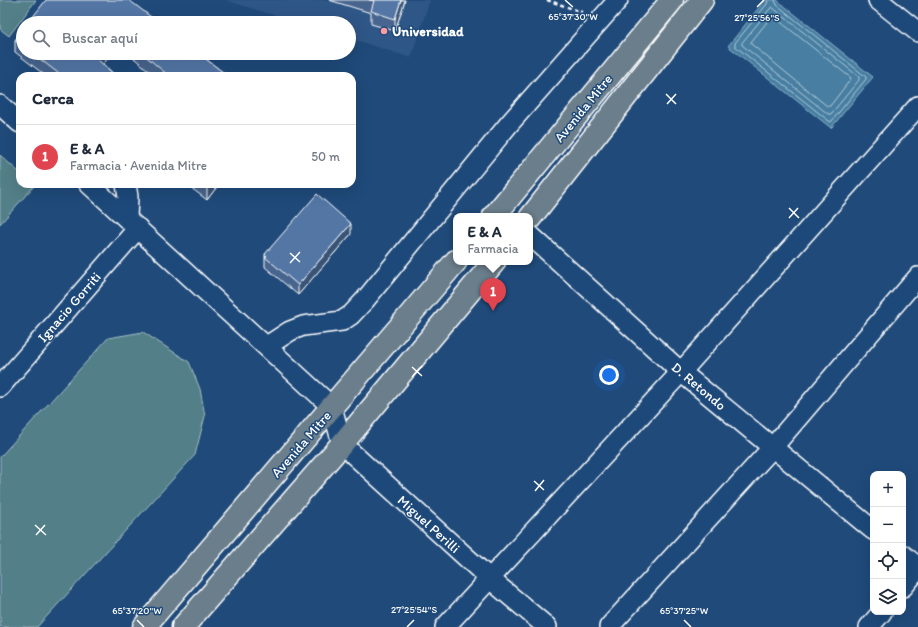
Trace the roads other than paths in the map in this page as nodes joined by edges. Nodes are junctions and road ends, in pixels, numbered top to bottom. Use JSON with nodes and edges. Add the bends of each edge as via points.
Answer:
{"nodes":[{"id":1,"x":618,"y":0,"type":"edge"},
{"id":2,"x":672,"y":0,"type":"edge"},
{"id":3,"x":702,"y":0,"type":"edge"},
{"id":4,"x":878,"y":0,"type":"edge"},
{"id":5,"x":918,"y":32,"type":"edge"},
{"id":6,"x":0,"y":105,"type":"edge"},
{"id":7,"x":918,"y":106,"type":"edge"},
{"id":8,"x":16,"y":119,"type":"edge"},
{"id":9,"x":94,"y":188,"type":"edge"},
{"id":10,"x":127,"y":188,"type":"edge"},
{"id":11,"x":502,"y":213,"type":"edge"},
{"id":12,"x":533,"y":214,"type":"edge"},
{"id":13,"x":133,"y":223,"type":"junction"},
{"id":14,"x":533,"y":239,"type":"edge"},
{"id":15,"x":453,"y":265,"type":"edge"},
{"id":16,"x":491,"y":265,"type":"edge"},
{"id":17,"x":918,"y":277,"type":"edge"},
{"id":18,"x":267,"y":346,"type":"junction"},
{"id":19,"x":681,"y":372,"type":"junction"},
{"id":20,"x":0,"y":386,"type":"edge"},
{"id":21,"x":332,"y":407,"type":"junction"},
{"id":22,"x":342,"y":444,"type":"junction"},
{"id":23,"x":772,"y":448,"type":"junction"},
{"id":24,"x":870,"y":528,"type":"edge"},
{"id":25,"x":906,"y":558,"type":"edge"},
{"id":26,"x":918,"y":568,"type":"edge"},
{"id":27,"x":490,"y":579,"type":"junction"},
{"id":28,"x":906,"y":583,"type":"edge"},
{"id":29,"x":879,"y":615,"type":"edge"},
{"id":30,"x":144,"y":627,"type":"edge"},
{"id":31,"x":183,"y":627,"type":"edge"},
{"id":32,"x":445,"y":627,"type":"edge"},
{"id":33,"x":547,"y":627,"type":"edge"},
{"id":34,"x":609,"y":627,"type":"edge"},
{"id":35,"x":869,"y":627,"type":"edge"}],
"edges":[{"from":1,"to":18,"type":"street","via":[[509,124],[350,315],[342,321],[303,326]]},
{"from":2,"to":11,"type":"main road","name":"Avenida Mitre"},
{"from":3,"to":12,"type":"main road","name":"Avenida Mitre"},
{"from":4,"to":5,"type":"street"},
{"from":6,"to":8,"type":"street"},
{"from":7,"to":19,"type":"street"},
{"from":9,"to":13,"type":"street"},
{"from":10,"to":13,"type":"street"},
{"from":13,"to":18,"type":"street"},
{"from":13,"to":20,"type":"street","name":"Ignacio Gorriti"},
{"from":14,"to":19,"type":"street","name":"D. Retondo"},
{"from":15,"to":21,"type":"main road","name":"Avenida Mitre"},
{"from":16,"to":22,"type":"main road"},
{"from":17,"to":23,"type":"street"},
{"from":18,"to":21,"type":"street"},
{"from":19,"to":23,"type":"street","name":"D. Retondo"},
{"from":19,"to":27,"type":"street"},
{"from":21,"to":22,"type":"street"},
{"from":21,"to":30,"type":"main road","name":"Avenida Mitre"},
{"from":22,"to":27,"type":"street","name":"Miguel Perilli"},
{"from":22,"to":31,"type":"main road"},
{"from":23,"to":24,"type":"street","name":"D. Retondo"},
{"from":23,"to":34,"type":"street"},
{"from":25,"to":26,"type":"street"},
{"from":26,"to":28,"type":"street"},
{"from":27,"to":32,"type":"street"},
{"from":27,"to":33,"type":"street","name":"Miguel Perilli"},
{"from":29,"to":35,"type":"street"}]}
